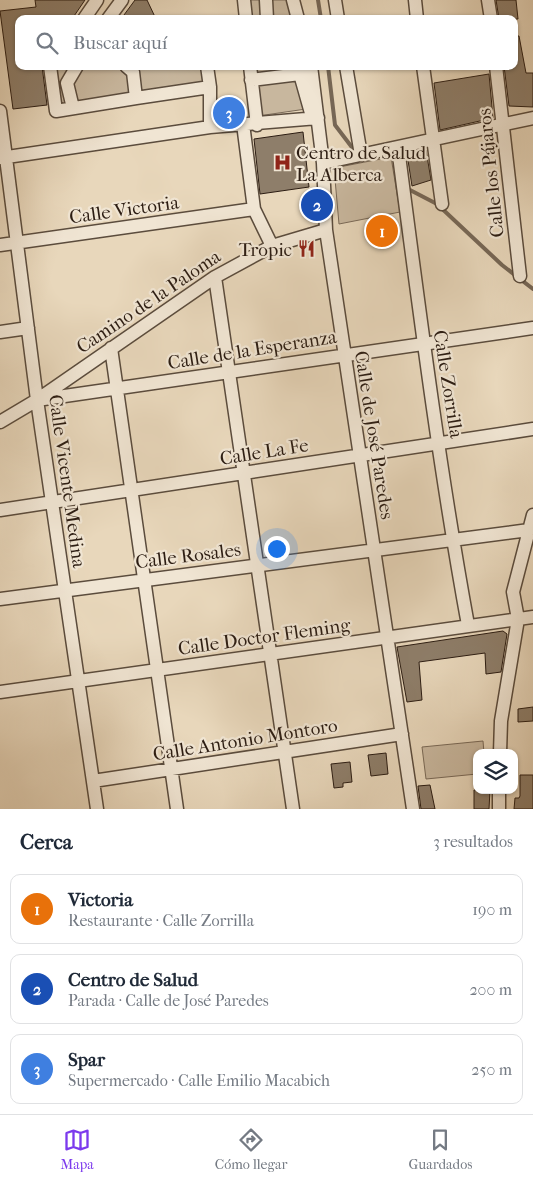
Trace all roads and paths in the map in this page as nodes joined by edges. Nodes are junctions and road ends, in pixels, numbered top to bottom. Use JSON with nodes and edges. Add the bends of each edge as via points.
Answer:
{"nodes":[{"id":1,"x":97,"y":0,"type":"edge"},
{"id":2,"x":122,"y":0,"type":"edge"},
{"id":3,"x":244,"y":0,"type":"edge"},
{"id":4,"x":266,"y":0,"type":"edge"},
{"id":5,"x":293,"y":0,"type":"edge"},
{"id":6,"x":301,"y":0,"type":"edge"},
{"id":7,"x":335,"y":0,"type":"edge"},
{"id":8,"x":415,"y":0,"type":"edge"},
{"id":9,"x":488,"y":0,"type":"edge"},
{"id":10,"x":87,"y":15,"type":"edge"},
{"id":11,"x":111,"y":15,"type":"edge"},
{"id":12,"x":246,"y":15,"type":"edge"},
{"id":13,"x":267,"y":15,"type":"edge"},
{"id":14,"x":297,"y":15,"type":"edge"},
{"id":15,"x":303,"y":15,"type":"edge"},
{"id":16,"x":337,"y":15,"type":"edge"},
{"id":17,"x":417,"y":15,"type":"edge"},
{"id":18,"x":490,"y":15,"type":"edge"},
{"id":19,"x":51,"y":70,"type":"edge"},
{"id":20,"x":75,"y":70,"type":"edge"},
{"id":21,"x":132,"y":70,"type":"edge"},
{"id":22,"x":208,"y":70,"type":"edge"},
{"id":23,"x":250,"y":70,"type":"edge"},
{"id":24,"x":300,"y":70,"type":"edge"},
{"id":25,"x":311,"y":70,"type":"edge"},
{"id":26,"x":347,"y":70,"type":"edge"},
{"id":27,"x":424,"y":70,"type":"edge"},
{"id":28,"x":497,"y":70,"type":"edge"},
{"id":29,"x":274,"y":72,"type":"edge"},
{"id":30,"x":251,"y":80,"type":"junction"},
{"id":31,"x":210,"y":87,"type":"junction"},
{"id":32,"x":136,"y":98,"type":"junction"},
{"id":33,"x":72,"y":108,"type":"junction"},
{"id":34,"x":0,"y":111,"type":"edge"},
{"id":35,"x":315,"y":118,"type":"junction"},
{"id":36,"x":533,"y":118,"type":"edge"},
{"id":37,"x":243,"y":124,"type":"junction"},
{"id":38,"x":504,"y":124,"type":"junction"},
{"id":39,"x":257,"y":125,"type":"junction"},
{"id":40,"x":210,"y":128,"type":"junction"},
{"id":41,"x":433,"y":140,"type":"junction"},
{"id":42,"x":398,"y":148,"type":"junction"},
{"id":43,"x":361,"y":155,"type":"junction"},
{"id":44,"x":3,"y":157,"type":"edge"},
{"id":45,"x":323,"y":163,"type":"junction"},
{"id":46,"x":442,"y":204,"type":"dead end"},
{"id":47,"x":254,"y":209,"type":"junction"},
{"id":48,"x":326,"y":230,"type":"junction"},
{"id":49,"x":17,"y":243,"type":"junction"},
{"id":50,"x":0,"y":245,"type":"edge"},
{"id":51,"x":272,"y":246,"type":"junction"},
{"id":52,"x":520,"y":276,"type":"dead end"},
{"id":53,"x":215,"y":277,"type":"junction"},
{"id":54,"x":28,"y":328,"type":"junction"},
{"id":55,"x":533,"y":328,"type":"edge"},
{"id":56,"x":0,"y":332,"type":"edge"},
{"id":57,"x":423,"y":344,"type":"junction"},
{"id":58,"x":111,"y":348,"type":"junction"},
{"id":59,"x":344,"y":354,"type":"junction"},
{"id":60,"x":229,"y":372,"type":"junction"},
{"id":61,"x":117,"y":389,"type":"junction"},
{"id":62,"x":37,"y":400,"type":"junction"},
{"id":63,"x":0,"y":422,"type":"edge"},
{"id":64,"x":533,"y":430,"type":"edge"},
{"id":65,"x":439,"y":444,"type":"junction"},
{"id":66,"x":359,"y":456,"type":"junction"},
{"id":67,"x":244,"y":473,"type":"junction"},
{"id":68,"x":131,"y":490,"type":"junction"},
{"id":69,"x":52,"y":502,"type":"junction"},
{"id":70,"x":0,"y":510,"type":"edge"},
{"id":71,"x":533,"y":515,"type":"edge"},
{"id":72,"x":530,"y":530,"type":"junction"},
{"id":73,"x":452,"y":540,"type":"junction"},
{"id":74,"x":374,"y":550,"type":"junction"},
{"id":75,"x":257,"y":565,"type":"junction"},
{"id":76,"x":144,"y":580,"type":"junction"},
{"id":77,"x":65,"y":590,"type":"junction"},
{"id":78,"x":0,"y":599,"type":"edge"},
{"id":79,"x":533,"y":618,"type":"edge"},
{"id":80,"x":518,"y":619,"type":"junction"},
{"id":81,"x":468,"y":625,"type":"junction"},
{"id":82,"x":388,"y":638,"type":"junction"},
{"id":83,"x":270,"y":654,"type":"junction"},
{"id":84,"x":157,"y":670,"type":"junction"},
{"id":85,"x":78,"y":681,"type":"junction"},
{"id":86,"x":0,"y":692,"type":"edge"},
{"id":87,"x":402,"y":734,"type":"junction"},
{"id":88,"x":500,"y":749,"type":"edge"},
{"id":89,"x":285,"y":752,"type":"junction"},
{"id":90,"x":171,"y":769,"type":"junction"},
{"id":91,"x":93,"y":781,"type":"junction"},
{"id":92,"x":500,"y":794,"type":"edge"},
{"id":93,"x":97,"y":809,"type":"edge"},
{"id":94,"x":176,"y":809,"type":"edge"},
{"id":95,"x":293,"y":809,"type":"edge"},
{"id":96,"x":412,"y":809,"type":"edge"},
{"id":97,"x":499,"y":809,"type":"edge"}],
"edges":[{"from":1,"to":10,"type":"street"},
{"from":2,"to":11,"type":"street"},
{"from":3,"to":12,"type":"street"},
{"from":4,"to":13,"type":"street"},
{"from":5,"to":14,"type":"street"},
{"from":6,"to":15,"type":"street"},
{"from":7,"to":16,"type":"street"},
{"from":8,"to":17,"type":"street"},
{"from":9,"to":18,"type":"street"},
{"from":19,"to":33,"type":"street","via":[[56,111]]},
{"from":20,"to":33,"type":"street","via":[[67,83]]},
{"from":21,"to":32,"type":"street"},
{"from":22,"to":31,"type":"street"},
{"from":23,"to":30,"type":"street"},
{"from":24,"to":29,"type":"street"},
{"from":24,"to":35,"type":"street"},
{"from":25,"to":35,"type":"street","name":"Calle de José Paredes"},
{"from":26,"to":43,"type":"street"},
{"from":27,"to":41,"type":"street"},
{"from":28,"to":38,"type":"street","name":"Calle los Pájaros"},
{"from":29,"to":30,"type":"street"},
{"from":30,"to":39,"type":"street"},
{"from":31,"to":32,"type":"street"},
{"from":31,"to":40,"type":"street"},
{"from":32,"to":33,"type":"street"},
{"from":34,"to":44,"type":"street","name":"Calle Vicente Medina"},
{"from":35,"to":39,"type":"street"},
{"from":35,"to":45,"type":"street","name":"Calle de José Paredes"},
{"from":36,"to":38,"type":"street"},
{"from":37,"to":39,"type":"street"},
{"from":37,"to":40,"type":"street"},
{"from":37,"to":47,"type":"street"},
{"from":38,"to":41,"type":"street"},
{"from":38,"to":52,"type":"street","name":"Calle los Pájaros"},
{"from":40,"to":44,"type":"street"},
{"from":41,"to":42,"type":"street"},
{"from":41,"to":46,"type":"street"},
{"from":42,"to":43,"type":"street"},
{"from":42,"to":57,"type":"street","name":"Calle Zorrilla"},
{"from":43,"to":45,"type":"street"},
{"from":44,"to":49,"type":"street","name":"Calle Vicente Medina"},
{"from":45,"to":48,"type":"street","name":"Calle de José Paredes"},
{"from":47,"to":49,"type":"street","name":"Calle Victoria"},
{"from":47,"to":51,"type":"street"},
{"from":48,"to":51,"type":"street","name":"Camino de la Paloma"},
{"from":48,"to":59,"type":"street","name":"Calle de José Paredes"},
{"from":49,"to":50,"type":"street","name":"Calle Victoria"},
{"from":49,"to":54,"type":"street","name":"Calle Vicente Medina"},
{"from":51,"to":53,"type":"street","name":"Camino de la Paloma"},
{"from":53,"to":58,"type":"street","name":"Camino de la Paloma"},
{"from":53,"to":60,"type":"street"},
{"from":54,"to":56,"type":"street"},
{"from":54,"to":62,"type":"street","name":"Calle Vicente Medina"},
{"from":55,"to":57,"type":"street","name":"Calle de la Esperanza"},
{"from":57,"to":59,"type":"street","name":"Calle de la Esperanza"},
{"from":57,"to":65,"type":"street","name":"Calle Zorrilla"},
{"from":58,"to":61,"type":"street"},
{"from":58,"to":62,"type":"street","name":"Camino de la Paloma"},
{"from":59,"to":60,"type":"street","name":"Calle de la Esperanza"},
{"from":59,"to":66,"type":"street","name":"Calle de José Paredes"},
{"from":60,"to":61,"type":"street","name":"Calle de la Esperanza"},
{"from":60,"to":67,"type":"street"},
{"from":61,"to":62,"type":"street","name":"Calle de la Esperanza"},
{"from":61,"to":68,"type":"street"},
{"from":62,"to":63,"type":"street","name":"Camino de la Paloma"},
{"from":62,"to":69,"type":"street","name":"Calle Vicente Medina"},
{"from":64,"to":65,"type":"street","name":"Calle La Fe"},
{"from":65,"to":66,"type":"street","name":"Calle La Fe"},
{"from":65,"to":73,"type":"street","name":"Calle Zorrilla"},
{"from":66,"to":67,"type":"street","name":"Calle La Fe"},
{"from":66,"to":74,"type":"street","name":"Calle de José Paredes"},
{"from":67,"to":68,"type":"street","name":"Calle La Fe"},
{"from":67,"to":75,"type":"street"},
{"from":68,"to":69,"type":"street","name":"Calle La Fe"},
{"from":68,"to":76,"type":"street"},
{"from":69,"to":70,"type":"street","name":"Calle La Fe"},
{"from":69,"to":77,"type":"street","name":"Calle Vicente Medina"},
{"from":71,"to":72,"type":"street"},
{"from":72,"to":73,"type":"street","name":"Calle Rosales"},
{"from":72,"to":80,"type":"street","via":[[513,592]]},
{"from":73,"to":74,"type":"street","name":"Calle Rosales"},
{"from":73,"to":81,"type":"street","name":"Calle Zorrilla"},
{"from":74,"to":75,"type":"street","name":"Calle Rosales"},
{"from":74,"to":82,"type":"street","name":"Calle de José Paredes"},
{"from":75,"to":76,"type":"street","name":"Calle Rosales"},
{"from":75,"to":83,"type":"street"},
{"from":76,"to":77,"type":"street","name":"Calle Rosales"},
{"from":76,"to":84,"type":"street"},
{"from":77,"to":78,"type":"street","name":"Calle Rosales"},
{"from":77,"to":85,"type":"street","name":"Calle Vicente Medina"},
{"from":79,"to":80,"type":"street","name":"Calle Doctor Fleming"},
{"from":80,"to":81,"type":"street","name":"Calle Doctor Fleming"},
{"from":80,"to":88,"type":"street","via":[[501,721]]},
{"from":81,"to":82,"type":"street","name":"Calle Doctor Fleming"},
{"from":82,"to":83,"type":"street","name":"Calle Doctor Fleming"},
{"from":82,"to":87,"type":"street","name":"Calle de José Paredes"},
{"from":83,"to":84,"type":"street","name":"Calle Doctor Fleming"},
{"from":83,"to":89,"type":"street"},
{"from":84,"to":85,"type":"street","name":"Calle Doctor Fleming"},
{"from":84,"to":90,"type":"street"},
{"from":85,"to":86,"type":"street","name":"Calle Doctor Fleming"},
{"from":85,"to":91,"type":"street","name":"Calle Vicente Medina"},
{"from":87,"to":89,"type":"street","name":"Calle Antonio Montoro"},
{"from":87,"to":96,"type":"street","name":"Calle de José Paredes"},
{"from":89,"to":90,"type":"street","name":"Calle Antonio Montoro"},
{"from":89,"to":95,"type":"street"},
{"from":90,"to":91,"type":"street","name":"Calle Antonio Montoro"},
{"from":90,"to":94,"type":"street"},
{"from":91,"to":93,"type":"street","name":"Calle Vicente Medina"},
{"from":92,"to":97,"type":"street"}]}
